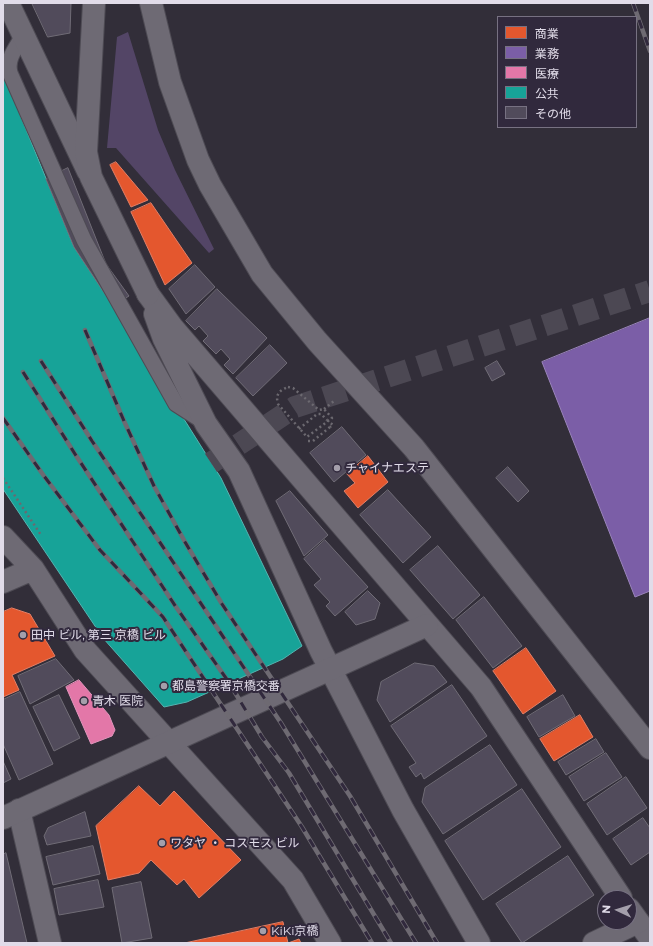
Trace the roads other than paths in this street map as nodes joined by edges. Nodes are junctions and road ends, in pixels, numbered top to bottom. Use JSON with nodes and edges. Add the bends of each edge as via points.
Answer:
{"nodes":[{"id":1,"x":8,"y":3,"type":"edge"},
{"id":2,"x":94,"y":3,"type":"edge"},
{"id":3,"x":150,"y":3,"type":"edge"},
{"id":4,"x":24,"y":34,"type":"junction"},
{"id":5,"x":91,"y":177,"type":"junction"},
{"id":6,"x":148,"y":294,"type":"junction"},
{"id":7,"x":206,"y":424,"type":"junction"},
{"id":8,"x":3,"y":537,"type":"edge"},
{"id":9,"x":33,"y":569,"type":"junction"},
{"id":10,"x":3,"y":582,"type":"edge"},
{"id":11,"x":427,"y":625,"type":"junction"},
{"id":12,"x":331,"y":669,"type":"junction"},
{"id":13,"x":168,"y":742,"type":"junction"},
{"id":14,"x":650,"y":748,"type":"edge"},
{"id":15,"x":11,"y":814,"type":"edge"},
{"id":16,"x":616,"y":890,"type":"edge"},
{"id":17,"x":639,"y":923,"type":"edge"},
{"id":18,"x":50,"y":943,"type":"edge"},
{"id":19,"x":330,"y":943,"type":"edge"},
{"id":20,"x":479,"y":943,"type":"edge"},
{"id":21,"x":594,"y":943,"type":"edge"}],
"edges":[{"from":1,"to":4,"type":"street"},
{"from":2,"to":5,"type":"street","via":[[86,152]]},
{"from":3,"to":14,"type":"street","via":[[170,82],[198,160],[262,274],[317,341],[414,448]]},
{"from":4,"to":5,"type":"street"},
{"from":4,"to":7,"type":"lane","via":[[9,60],[8,67],[84,240],[176,404]]},
{"from":5,"to":6,"type":"street"},
{"from":6,"to":7,"type":"street","via":[[164,339]]},
{"from":6,"to":11,"type":"street","via":[[172,327]]},
{"from":7,"to":12,"type":"street","via":[[239,471]]},
{"from":8,"to":9,"type":"street"},
{"from":9,"to":10,"type":"street"},
{"from":9,"to":13,"type":"street","via":[[85,650]]},
{"from":11,"to":12,"type":"street"},
{"from":11,"to":16,"type":"street","via":[[481,687]]},
{"from":12,"to":13,"type":"street"},
{"from":12,"to":20,"type":"street","via":[[403,810]]},
{"from":13,"to":15,"type":"street"},
{"from":13,"to":19,"type":"street","via":[[293,880]]},
{"from":15,"to":18,"type":"street"},
{"from":17,"to":21,"type":"street"}]}
